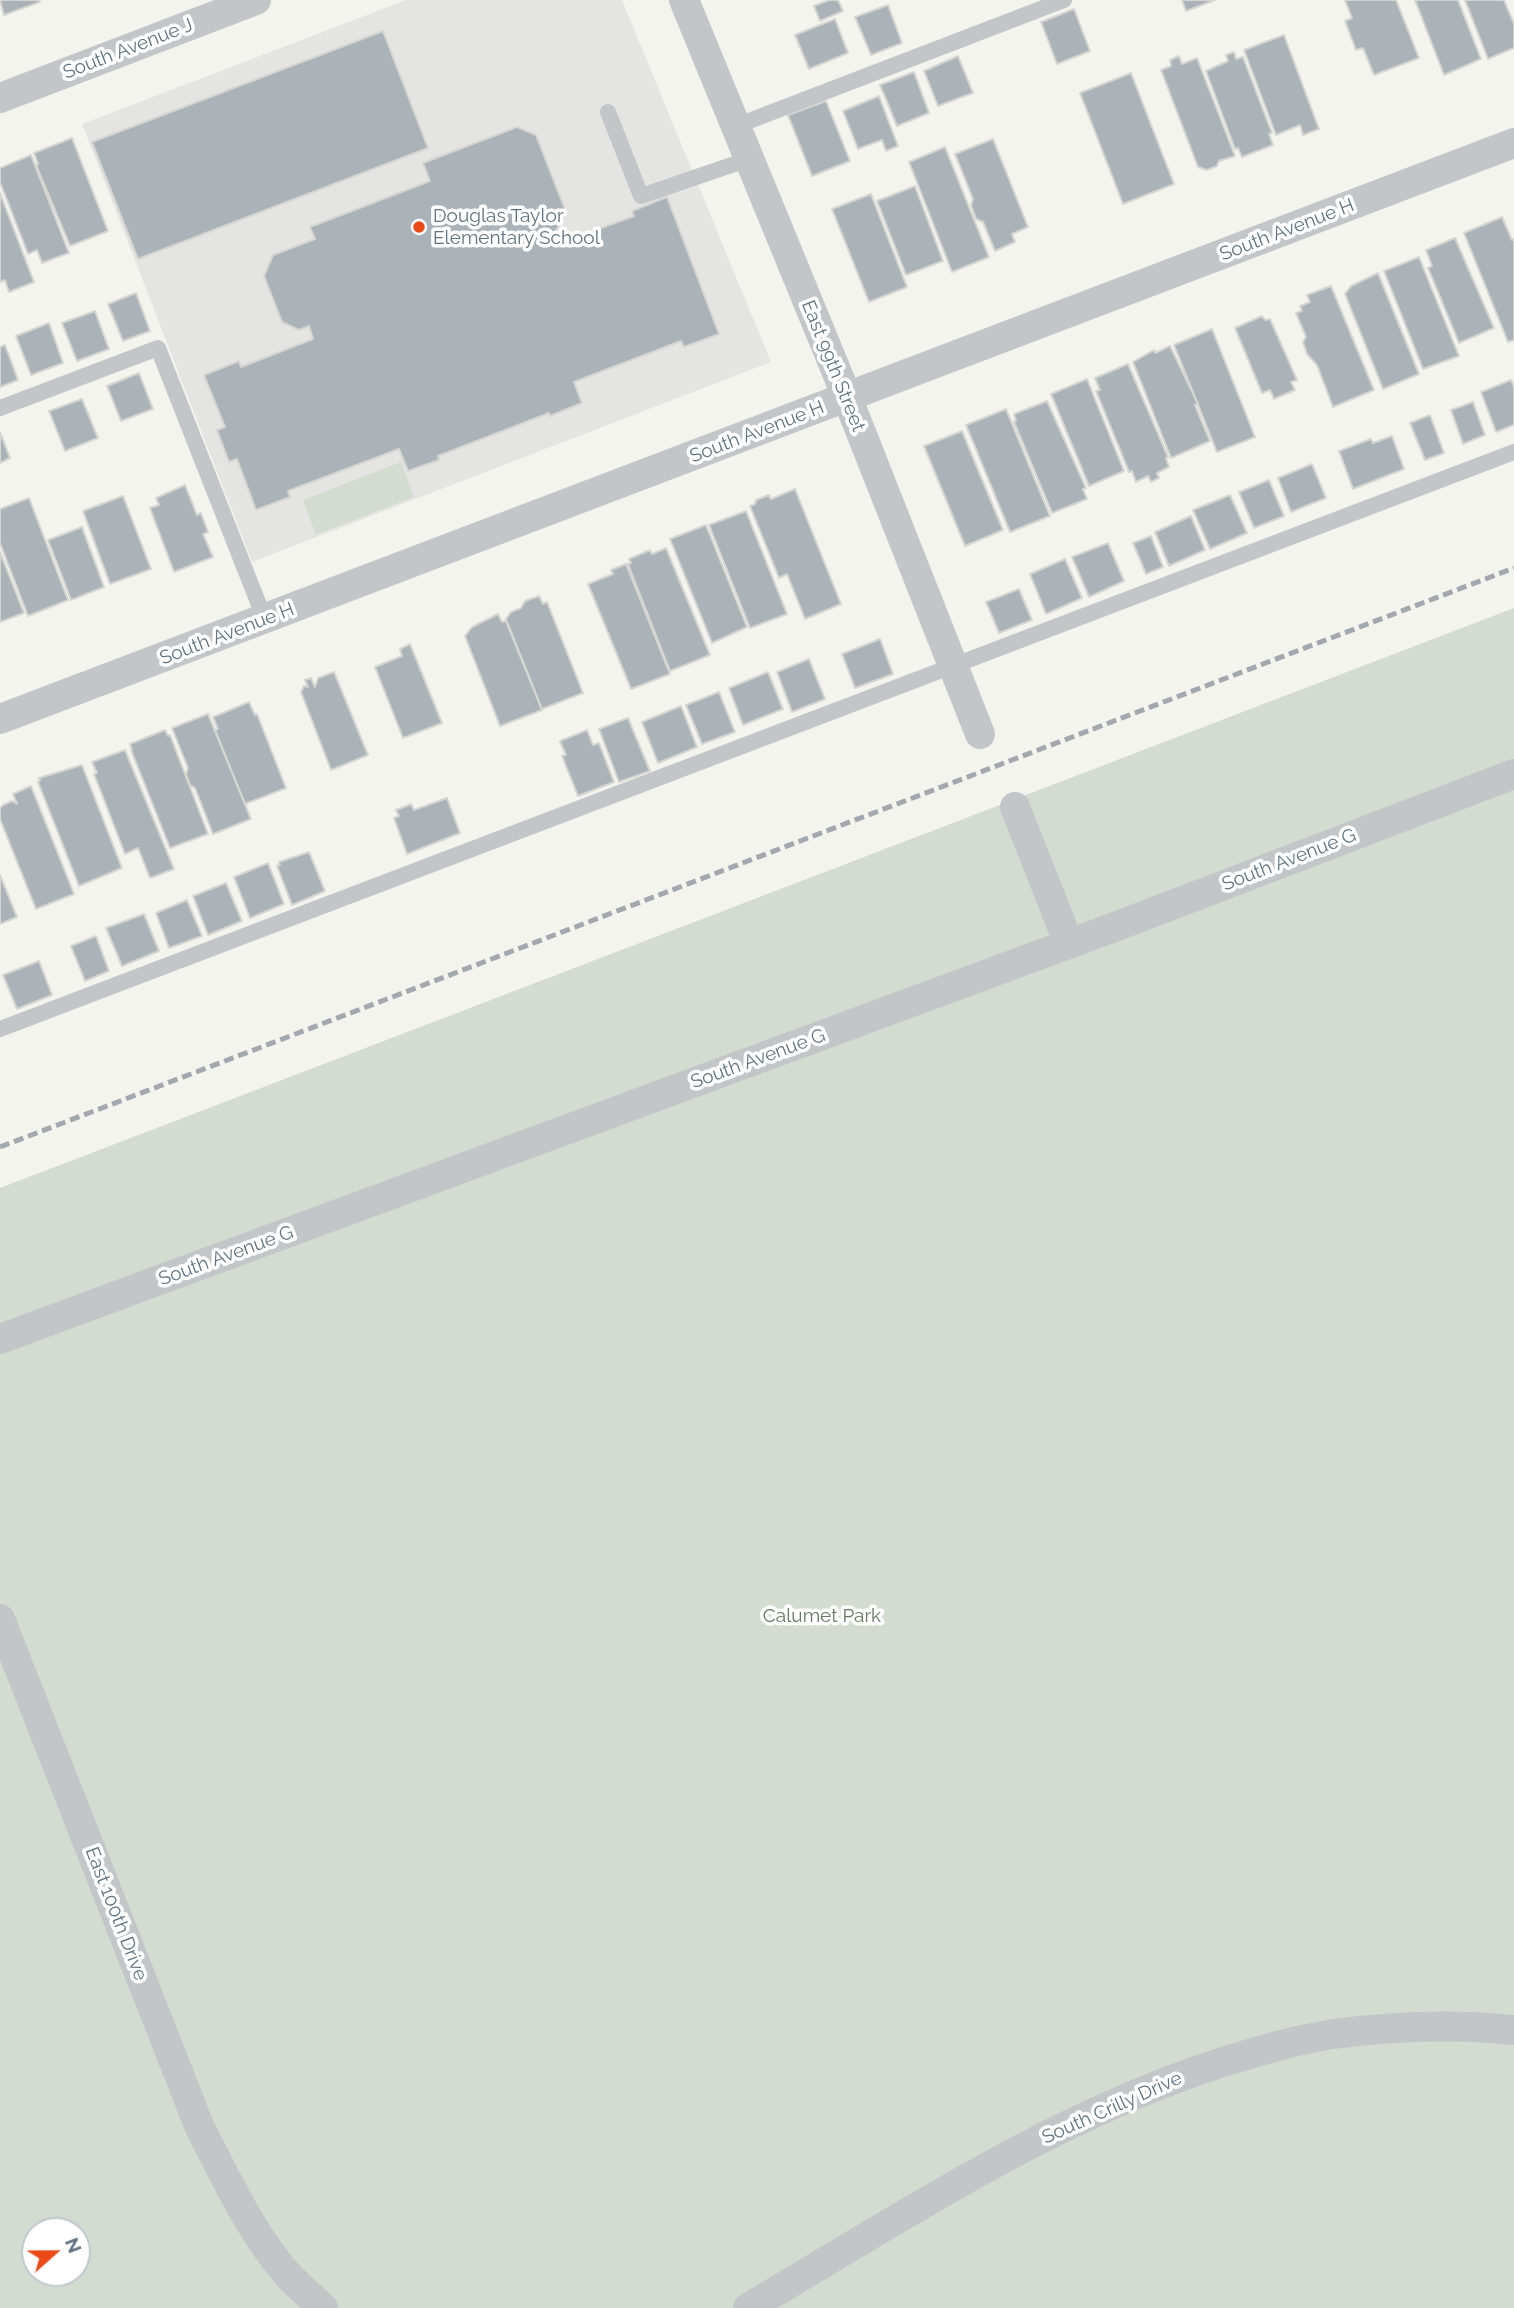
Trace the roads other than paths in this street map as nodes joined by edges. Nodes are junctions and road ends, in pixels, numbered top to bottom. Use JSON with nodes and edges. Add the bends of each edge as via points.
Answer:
{"nodes":[{"id":1,"x":256,"y":0,"type":"edge"},
{"id":2,"x":684,"y":0,"type":"edge"},
{"id":3,"x":1064,"y":0,"type":"edge"},
{"id":4,"x":0,"y":98,"type":"edge"},
{"id":5,"x":608,"y":111,"type":"dead end"},
{"id":6,"x":736,"y":126,"type":"junction"},
{"id":7,"x":1514,"y":143,"type":"edge"},
{"id":8,"x":749,"y":159,"type":"junction"},
{"id":9,"x":847,"y":397,"type":"junction"},
{"id":10,"x":0,"y":408,"type":"edge"},
{"id":11,"x":1514,"y":452,"type":"edge"},
{"id":12,"x":265,"y":620,"type":"junction"},
{"id":13,"x":954,"y":667,"type":"junction"},
{"id":14,"x":0,"y":719,"type":"edge"},
{"id":15,"x":980,"y":734,"type":"dead end"},
{"id":16,"x":1514,"y":774,"type":"edge"},
{"id":17,"x":1015,"y":807,"type":"dead end"},
{"id":18,"x":1069,"y":944,"type":"junction"},
{"id":19,"x":0,"y":1029,"type":"edge"},
{"id":20,"x":0,"y":1339,"type":"edge"},
{"id":21,"x":0,"y":1619,"type":"edge"},
{"id":22,"x":1514,"y":2030,"type":"edge"},
{"id":23,"x":323,"y":2308,"type":"edge"},
{"id":24,"x":748,"y":2308,"type":"edge"}],
"edges":[{"from":1,"to":4,"type":"street","name":"South Avenue J"},
{"from":2,"to":6,"type":"street","name":"East 99th Street"},
{"from":3,"to":6,"type":"lane"},
{"from":5,"to":8,"type":"lane","via":[[641,196]]},
{"from":6,"to":8,"type":"street","name":"East 99th Street"},
{"from":7,"to":9,"type":"street","name":"South Avenue H"},
{"from":8,"to":9,"type":"street","name":"East 99th Street"},
{"from":9,"to":12,"type":"street","name":"South Avenue H"},
{"from":9,"to":13,"type":"street","name":"East 99th Street"},
{"from":10,"to":12,"type":"lane","via":[[158,348]]},
{"from":11,"to":13,"type":"lane"},
{"from":12,"to":14,"type":"street","name":"South Avenue H"},
{"from":13,"to":15,"type":"street","name":"East 99th Street"},
{"from":13,"to":19,"type":"lane"},
{"from":16,"to":18,"type":"street","name":"South Avenue G"},
{"from":17,"to":18,"type":"street"},
{"from":18,"to":20,"type":"street","name":"South Avenue G"},
{"from":21,"to":23,"type":"street","name":"East 100th Drive","via":[[200,2128],[262,2241],[288,2275]]},
{"from":22,"to":24,"type":"street","name":"South Crilly Drive","via":[[1417,2026],[1334,2035],[1260,2050],[1171,2079],[1076,2121],[973,2175]]}]}
